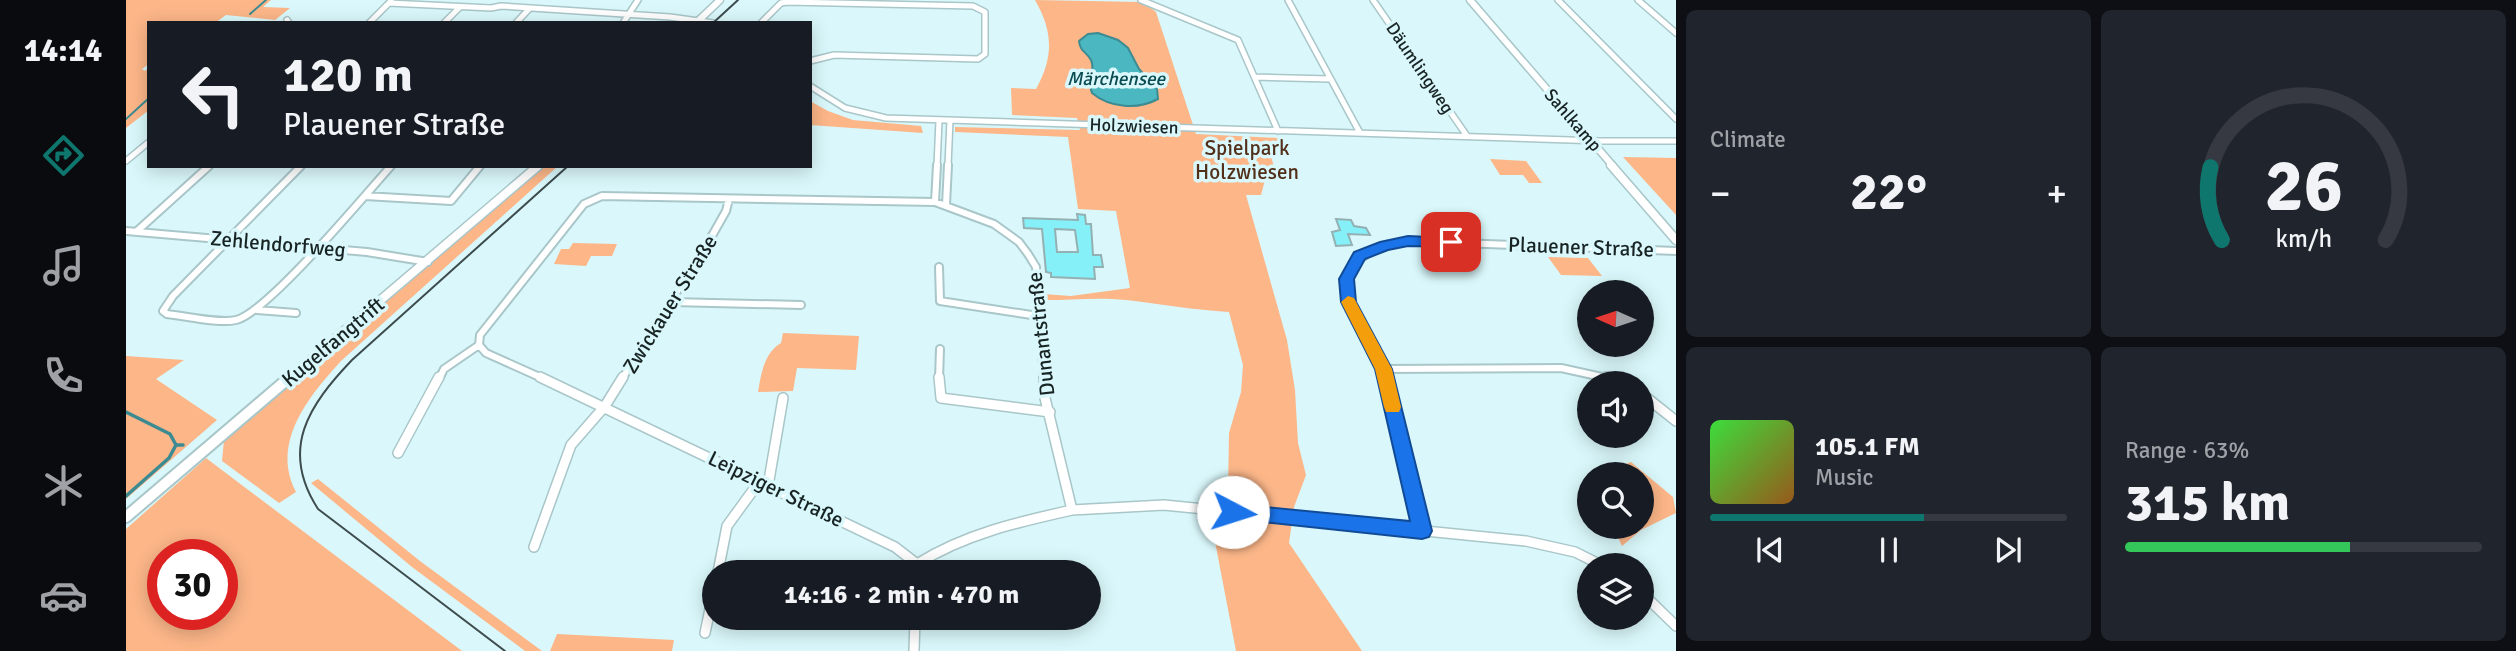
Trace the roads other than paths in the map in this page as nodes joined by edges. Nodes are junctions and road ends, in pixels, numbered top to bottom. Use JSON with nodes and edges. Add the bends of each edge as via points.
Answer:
{"nodes":[{"id":1,"x":504,"y":0,"type":"edge"},
{"id":2,"x":638,"y":0,"type":"edge"},
{"id":3,"x":720,"y":0,"type":"edge"},
{"id":4,"x":1141,"y":0,"type":"edge"},
{"id":5,"x":1288,"y":0,"type":"edge"},
{"id":6,"x":1373,"y":0,"type":"edge"},
{"id":7,"x":1470,"y":0,"type":"edge"},
{"id":8,"x":1558,"y":0,"type":"edge"},
{"id":9,"x":1638,"y":0,"type":"edge"},
{"id":10,"x":391,"y":1,"type":"edge"},
{"id":11,"x":809,"y":1,"type":"edge"},
{"id":12,"x":500,"y":6,"type":"junction"},
{"id":13,"x":460,"y":7,"type":"junction"},
{"id":14,"x":529,"y":9,"type":"junction"},
{"id":15,"x":629,"y":15,"type":"junction"},
{"id":16,"x":371,"y":21,"type":"edge"},
{"id":17,"x":446,"y":21,"type":"edge"},
{"id":18,"x":518,"y":21,"type":"edge"},
{"id":19,"x":624,"y":21,"type":"edge"},
{"id":20,"x":697,"y":21,"type":"edge"},
{"id":21,"x":763,"y":21,"type":"edge"},
{"id":22,"x":1676,"y":33,"type":"edge"},
{"id":23,"x":812,"y":60,"type":"edge"},
{"id":24,"x":1255,"y":77,"type":"junction"},
{"id":25,"x":1330,"y":79,"type":"junction"},
{"id":26,"x":812,"y":88,"type":"edge"},
{"id":27,"x":818,"y":92,"type":"junction"},
{"id":28,"x":812,"y":94,"type":"edge"},
{"id":29,"x":1676,"y":119,"type":"edge"},
{"id":30,"x":939,"y":120,"type":"junction"},
{"id":31,"x":950,"y":120,"type":"junction"},
{"id":32,"x":1278,"y":131,"type":"junction"},
{"id":33,"x":1360,"y":133,"type":"junction"},
{"id":34,"x":1467,"y":136,"type":"junction"},
{"id":35,"x":1591,"y":141,"type":"junction"},
{"id":36,"x":1676,"y":141,"type":"edge"},
{"id":37,"x":147,"y":144,"type":"edge"},
{"id":38,"x":126,"y":161,"type":"edge"},
{"id":39,"x":207,"y":168,"type":"edge"},
{"id":40,"x":299,"y":168,"type":"edge"},
{"id":41,"x":389,"y":168,"type":"edge"},
{"id":42,"x":478,"y":168,"type":"edge"},
{"id":43,"x":536,"y":168,"type":"edge"},
{"id":44,"x":365,"y":196,"type":"junction"},
{"id":45,"x":729,"y":198,"type":"junction"},
{"id":46,"x":935,"y":202,"type":"junction"},
{"id":47,"x":946,"y":205,"type":"junction"},
{"id":48,"x":126,"y":231,"type":"edge"},
{"id":49,"x":136,"y":232,"type":"junction"},
{"id":50,"x":228,"y":240,"type":"junction"},
{"id":51,"x":1676,"y":240,"type":"edge"},
{"id":52,"x":319,"y":247,"type":"junction"},
{"id":53,"x":1676,"y":251,"type":"edge"},
{"id":54,"x":428,"y":262,"type":"junction"},
{"id":55,"x":939,"y":267,"type":"dead end"},
{"id":56,"x":672,"y":302,"type":"junction"},
{"id":57,"x":801,"y":305,"type":"dead end"},
{"id":58,"x":257,"y":310,"type":"junction"},
{"id":59,"x":296,"y":313,"type":"dead end"},
{"id":60,"x":1038,"y":316,"type":"junction"},
{"id":61,"x":479,"y":345,"type":"junction"},
{"id":62,"x":940,"y":349,"type":"dead end"},
{"id":63,"x":1383,"y":369,"type":"junction"},
{"id":64,"x":1577,"y":371,"type":"edge"},
{"id":65,"x":783,"y":398,"type":"dead end"},
{"id":66,"x":1654,"y":404,"type":"edge"},
{"id":67,"x":605,"y":406,"type":"junction"},
{"id":68,"x":1050,"y":412,"type":"junction"},
{"id":69,"x":1676,"y":421,"type":"edge"},
{"id":70,"x":398,"y":453,"type":"dead end"},
{"id":71,"x":764,"y":484,"type":"junction"},
{"id":72,"x":1072,"y":510,"type":"junction"},
{"id":73,"x":126,"y":517,"type":"edge"},
{"id":74,"x":1422,"y":531,"type":"junction"},
{"id":75,"x":534,"y":547,"type":"dead end"},
{"id":76,"x":1577,"y":555,"type":"edge"},
{"id":77,"x":720,"y":560,"type":"edge"},
{"id":78,"x":909,"y":560,"type":"edge"},
{"id":79,"x":928,"y":560,"type":"edge"},
{"id":80,"x":1654,"y":605,"type":"edge"},
{"id":81,"x":1676,"y":626,"type":"edge"},
{"id":82,"x":706,"y":630,"type":"edge"},
{"id":83,"x":915,"y":630,"type":"edge"},
{"id":84,"x":705,"y":633,"type":"dead end"},
{"id":85,"x":914,"y":651,"type":"edge"}],
"edges":[{"from":1,"to":12,"type":"street"},
{"from":2,"to":15,"type":"street"},
{"from":3,"to":20,"type":"street"},
{"from":4,"to":24,"type":"street","via":[[1238,40]]},
{"from":5,"to":25,"type":"street"},
{"from":6,"to":34,"type":"street","name":"Däumlingweg"},
{"from":7,"to":35,"type":"street","name":"Sahlkamp"},
{"from":8,"to":29,"type":"street"},
{"from":9,"to":22,"type":"street"},
{"from":10,"to":13,"type":"street"},
{"from":10,"to":16,"type":"street"},
{"from":11,"to":21,"type":"street","via":[[781,3]]},
{"from":11,"to":23,"type":"street","via":[[973,6],[985,15],[985,54],[978,59],[834,55]]},
{"from":12,"to":13,"type":"street"},
{"from":12,"to":14,"type":"street"},
{"from":13,"to":17,"type":"street"},
{"from":14,"to":15,"type":"street"},
{"from":14,"to":18,"type":"street"},
{"from":15,"to":19,"type":"street"},
{"from":15,"to":20,"type":"street"},
{"from":24,"to":25,"type":"street"},
{"from":24,"to":32,"type":"street"},
{"from":25,"to":33,"type":"street"},
{"from":26,"to":27,"type":"street","name":"Holzwiesen"},
{"from":27,"to":28,"type":"street"},
{"from":27,"to":30,"type":"street","name":"Holzwiesen","via":[[861,114]]},
{"from":30,"to":31,"type":"street","name":"Holzwiesen"},
{"from":30,"to":46,"type":"street"},
{"from":31,"to":32,"type":"street","name":"Holzwiesen"},
{"from":31,"to":47,"type":"street"},
{"from":32,"to":33,"type":"street","name":"Holzwiesen"},
{"from":33,"to":34,"type":"street","name":"Holzwiesen"},
{"from":34,"to":35,"type":"street","name":"Holzwiesen"},
{"from":35,"to":36,"type":"street","name":"Holzwiesen"},
{"from":35,"to":51,"type":"street","name":"Sahlkamp"},
{"from":37,"to":38,"type":"street"},
{"from":39,"to":49,"type":"street"},
{"from":40,"to":50,"type":"street"},
{"from":41,"to":44,"type":"street"},
{"from":42,"to":44,"type":"street","via":[[451,201]]},
{"from":43,"to":54,"type":"street","name":"Kugelfangtrift"},
{"from":44,"to":52,"type":"street"},
{"from":45,"to":46,"type":"street"},
{"from":45,"to":56,"type":"street","name":"Zwickauer Straße","via":[[726,211]]},
{"from":45,"to":61,"type":"street","via":[[602,196],[584,204],[481,335]]},
{"from":46,"to":47,"type":"street","name":"Dunantstraße"},
{"from":47,"to":60,"type":"street","name":"Dunantstraße","via":[[999,227],[1023,244],[1036,267]]},
{"from":48,"to":49,"type":"street","name":"Zehlendorfweg"},
{"from":49,"to":50,"type":"street","name":"Zehlendorfweg"},
{"from":50,"to":52,"type":"street","name":"Zehlendorfweg"},
{"from":50,"to":58,"type":"street","via":[[163,311],[233,321]]},
{"from":52,"to":54,"type":"street","name":"Zehlendorfweg"},
{"from":52,"to":58,"type":"street"},
{"from":53,"to":63,"type":"street","name":"Plauener Straße","via":[[1408,241],[1360,256],[1347,279],[1348,302]]},
{"from":54,"to":73,"type":"street","name":"Kugelfangtrift"},
{"from":55,"to":60,"type":"street","via":[[940,301]]},
{"from":56,"to":57,"type":"street"},
{"from":56,"to":67,"type":"street","name":"Zwickauer Straße"},
{"from":58,"to":59,"type":"street"},
{"from":60,"to":68,"type":"street","name":"Dunantstraße"},
{"from":61,"to":67,"type":"street","name":"Leipziger Straße","via":[[485,353]]},
{"from":61,"to":70,"type":"street","via":[[444,369]]},
{"from":62,"to":68,"type":"street","via":[[941,398]]},
{"from":63,"to":64,"type":"street"},
{"from":63,"to":74,"type":"street","name":"Plauener Straße"},
{"from":65,"to":71,"type":"street"},
{"from":66,"to":69,"type":"street"},
{"from":67,"to":71,"type":"street","name":"Leipziger Straße"},
{"from":67,"to":75,"type":"street","name":"Zwickauer Straße","via":[[571,445]]},
{"from":68,"to":72,"type":"street","name":"Dunantstraße"},
{"from":71,"to":77,"type":"street","via":[[727,526]]},
{"from":71,"to":78,"type":"street","name":"Leipziger Straße","via":[[895,547]]},
{"from":72,"to":74,"type":"street","name":"Leipziger Straße","via":[[1164,505]]},
{"from":72,"to":79,"type":"street","name":"Leipziger Straße","via":[[959,541]]},
{"from":74,"to":76,"type":"street","name":"Leipziger Straße","via":[[1558,547]]},
{"from":80,"to":81,"type":"street"},
{"from":82,"to":84,"type":"street"},
{"from":83,"to":85,"type":"street"}]}
